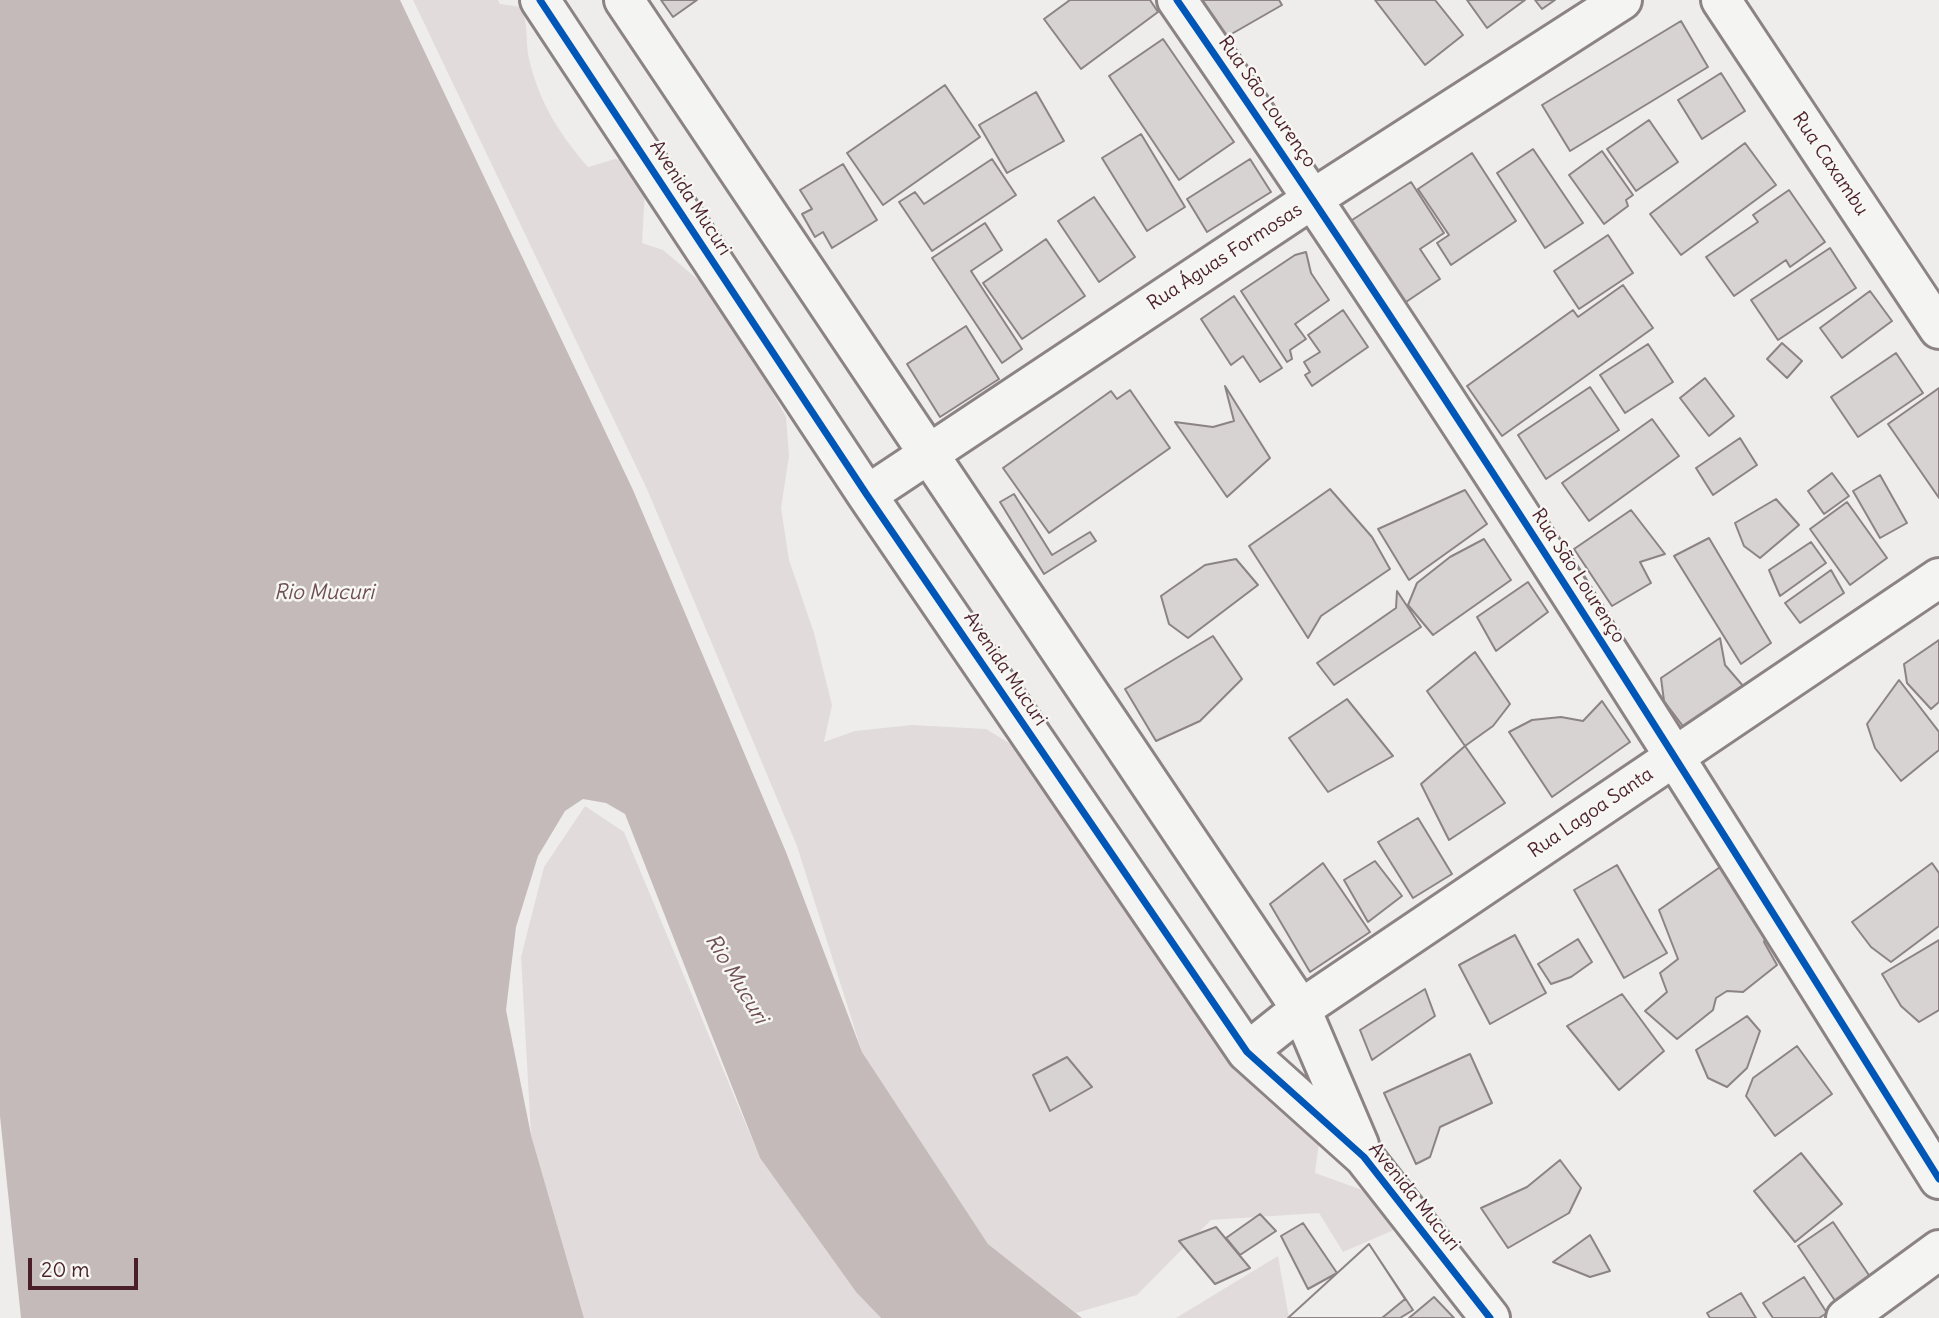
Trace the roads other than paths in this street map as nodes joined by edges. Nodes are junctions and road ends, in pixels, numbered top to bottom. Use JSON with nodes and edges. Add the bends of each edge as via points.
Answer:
{"nodes":[{"id":1,"x":540,"y":0,"type":"edge"},
{"id":2,"x":624,"y":0,"type":"edge"},
{"id":3,"x":1177,"y":0,"type":"edge"},
{"id":4,"x":1622,"y":0,"type":"edge"},
{"id":5,"x":1721,"y":0,"type":"edge"},
{"id":6,"x":1314,"y":198,"type":"junction"},
{"id":7,"x":1939,"y":328,"type":"edge"},
{"id":8,"x":928,"y":453,"type":"junction"},
{"id":9,"x":867,"y":495,"type":"junction"},
{"id":10,"x":1939,"y":578,"type":"edge"},
{"id":11,"x":1676,"y":756,"type":"junction"},
{"id":12,"x":1301,"y":1009,"type":"junction"},
{"id":13,"x":1247,"y":1052,"type":"junction"},
{"id":14,"x":1364,"y":1157,"type":"junction"},
{"id":15,"x":1939,"y":1180,"type":"edge"},
{"id":16,"x":1939,"y":1250,"type":"edge"},
{"id":17,"x":1490,"y":1318,"type":"edge"},
{"id":18,"x":1846,"y":1318,"type":"edge"}],
"edges":[{"from":1,"to":9,"type":"street","name":"Avenida Mucuri"},
{"from":2,"to":8,"type":"street","name":"Avenida Mucuri"},
{"from":3,"to":6,"type":"street","name":"Rua São Lourenço"},
{"from":4,"to":6,"type":"street","name":"Rua Águas Formosas"},
{"from":5,"to":7,"type":"street","name":"Rua Caxambu"},
{"from":6,"to":8,"type":"street","name":"Rua Águas Formosas"},
{"from":6,"to":11,"type":"street","name":"Rua São Lourenço"},
{"from":8,"to":9,"type":"street","name":"Rua Águas Formosas"},
{"from":8,"to":12,"type":"street","name":"Avenida Mucuri"},
{"from":9,"to":13,"type":"street","name":"Avenida Mucuri"},
{"from":10,"to":11,"type":"street","name":"Rua Lagoa Santa"},
{"from":11,"to":12,"type":"street","name":"Rua Lagoa Santa"},
{"from":11,"to":15,"type":"street","name":"Rua São Lourenço"},
{"from":12,"to":13,"type":"street","name":"Rua Lagoa Santa"},
{"from":12,"to":14,"type":"street","name":"Avenida Mucuri"},
{"from":13,"to":14,"type":"street","name":"Avenida Mucuri"},
{"from":14,"to":17,"type":"street","name":"Avenida Mucuri"},
{"from":16,"to":18,"type":"street"}]}
